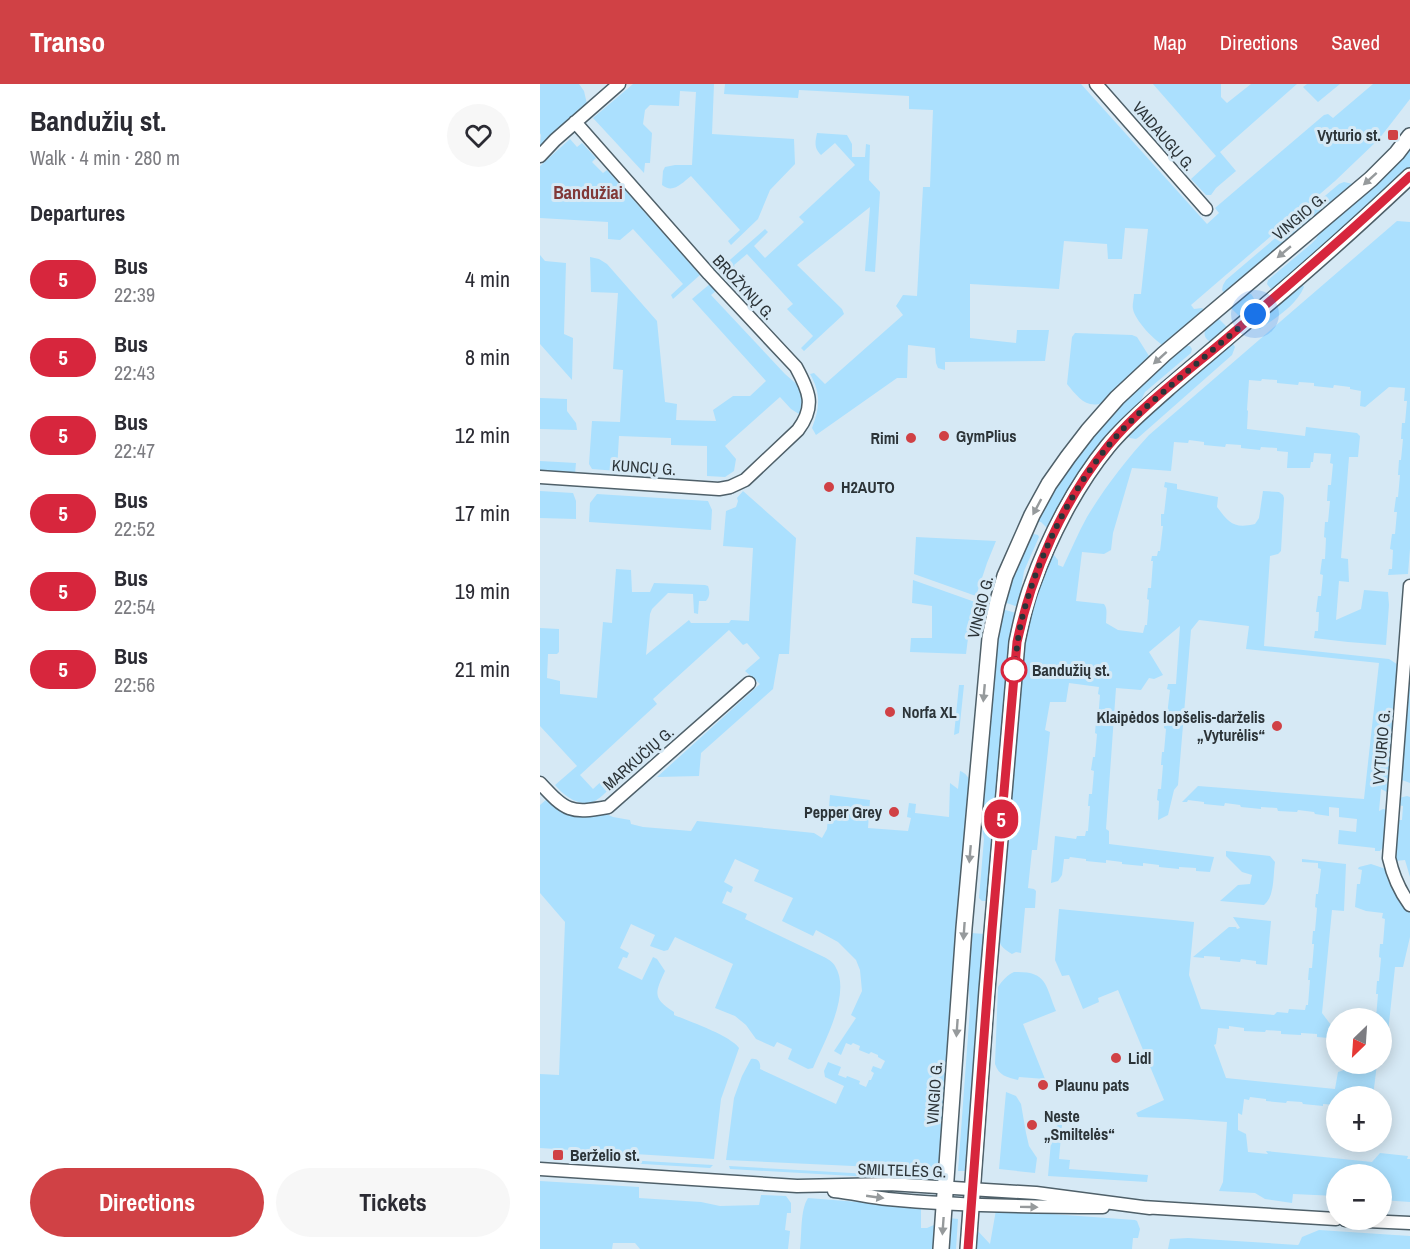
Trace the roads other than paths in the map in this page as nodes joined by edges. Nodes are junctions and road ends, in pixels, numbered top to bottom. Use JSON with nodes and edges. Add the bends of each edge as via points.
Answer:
{"nodes":[{"id":1,"x":619,"y":84,"type":"edge"},
{"id":2,"x":1096,"y":84,"type":"edge"},
{"id":3,"x":575,"y":122,"type":"junction"},
{"id":4,"x":1410,"y":136,"type":"edge"},
{"id":5,"x":540,"y":156,"type":"edge"},
{"id":6,"x":1410,"y":176,"type":"edge"},
{"id":7,"x":1206,"y":209,"type":"dead end"},
{"id":8,"x":1252,"y":279,"type":"junction"},
{"id":9,"x":1271,"y":300,"type":"junction"},
{"id":10,"x":1191,"y":331,"type":"junction"},
{"id":11,"x":1209,"y":353,"type":"junction"},
{"id":12,"x":540,"y":477,"type":"edge"},
{"id":13,"x":745,"y":480,"type":"joint"},
{"id":14,"x":1026,"y":530,"type":"junction"},
{"id":15,"x":1049,"y":543,"type":"junction"},
{"id":16,"x":1410,"y":586,"type":"edge"},
{"id":17,"x":749,"y":682,"type":"dead end"},
{"id":18,"x":540,"y":783,"type":"edge"},
{"id":19,"x":967,"y":892,"type":"junction"},
{"id":20,"x":994,"y":905,"type":"junction"},
{"id":21,"x":1410,"y":906,"type":"edge"},
{"id":22,"x":540,"y":1169,"type":"edge"},
{"id":23,"x":945,"y":1195,"type":"junction"},
{"id":24,"x":971,"y":1197,"type":"junction"},
{"id":25,"x":1326,"y":1218,"type":"edge"},
{"id":26,"x":1392,"y":1222,"type":"edge"},
{"id":27,"x":1410,"y":1223,"type":"edge"},
{"id":28,"x":941,"y":1249,"type":"edge"},
{"id":29,"x":968,"y":1249,"type":"edge"}],
"edges":[{"from":1,"to":3,"type":"street"},
{"from":2,"to":7,"type":"street","name":"VAIDAUGŲ G."},
{"from":3,"to":5,"type":"street"},
{"from":3,"to":13,"type":"street","name":"BROŽYNŲ G.","via":[[796,367],[805,384],[810,398],[804,422]]},
{"from":4,"to":8,"type":"main road","name":"VINGIO G.","one_way":true,"via":[[1371,178]]},
{"from":6,"to":9,"type":"main road"},
{"from":8,"to":9,"type":"main road"},
{"from":8,"to":10,"type":"main road","name":"VINGIO G."},
{"from":9,"to":11,"type":"main road"},
{"from":10,"to":11,"type":"main road"},
{"from":10,"to":14,"type":"main road","name":"VINGIO G.","one_way":true,"via":[[1117,398],[1088,431],[1049,484]]},
{"from":11,"to":15,"type":"main road","via":[[1140,412],[1109,445],[1090,470]]},
{"from":12,"to":13,"type":"street","name":"KUNCŲ G.","via":[[719,489]]},
{"from":14,"to":15,"type":"main road","via":[[1042,533]]},
{"from":14,"to":19,"type":"main road","name":"VINGIO G.","one_way":true,"via":[[1005,576],[990,638]]},
{"from":15,"to":20,"type":"main road","via":[[1031,586],[1017,642]]},
{"from":16,"to":21,"type":"street","name":"VYTURIO G.","via":[[1389,858],[1393,876]]},
{"from":17,"to":18,"type":"street","name":"MARKUČIŲ G.","via":[[608,807],[574,810],[559,803]]},
{"from":19,"to":20,"type":"main road","via":[[981,906]]},
{"from":19,"to":23,"type":"main road","name":"VINGIO G.","one_way":true},
{"from":20,"to":24,"type":"main road"},
{"from":22,"to":23,"type":"street","name":"SMILTELĖS G.","via":[[797,1185],[887,1199]]},
{"from":23,"to":24,"type":"street","name":"SMILTELĖS G."},
{"from":23,"to":28,"type":"main road","name":"VINGIO G.","one_way":true},
{"from":24,"to":25,"type":"street","name":"SMILTELĖS G.","via":[[1023,1207],[1150,1208]]},
{"from":24,"to":29,"type":"main road"},
{"from":26,"to":27,"type":"street"}]}
